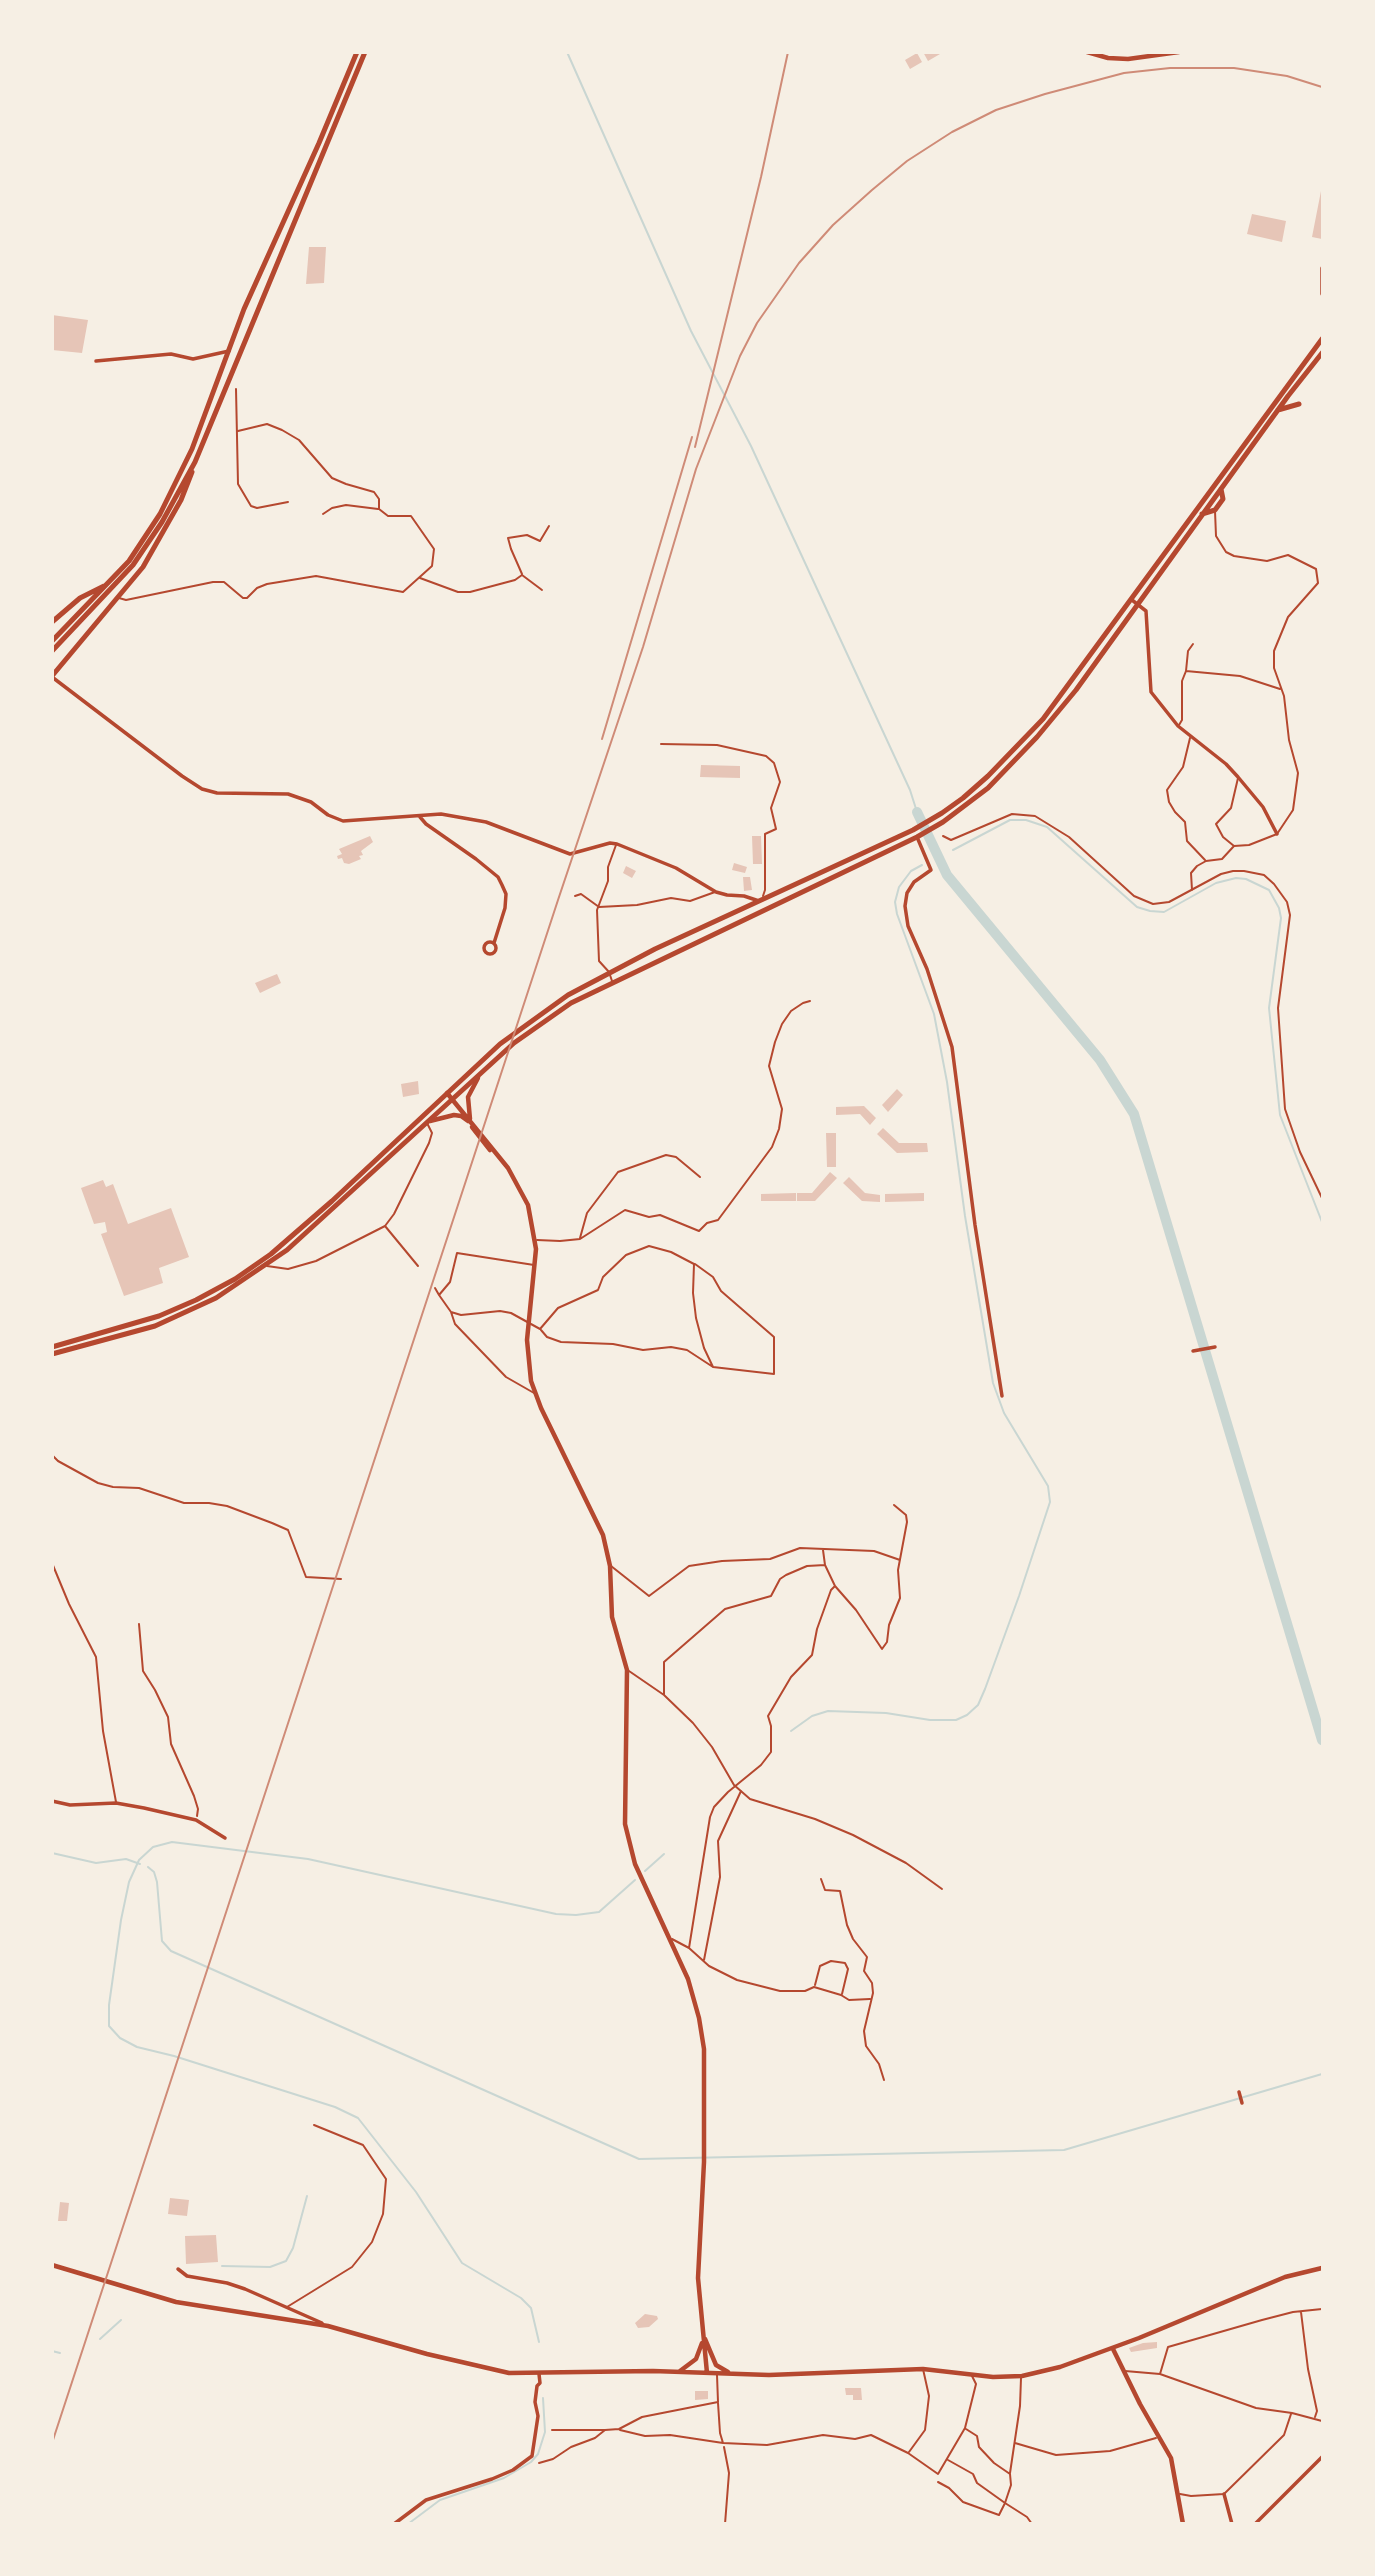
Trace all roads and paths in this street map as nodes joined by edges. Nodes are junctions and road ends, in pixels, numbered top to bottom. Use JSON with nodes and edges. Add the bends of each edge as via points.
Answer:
{"nodes":[{"id":1,"x":357,"y":52,"type":"edge"},
{"id":2,"x":365,"y":52,"type":"edge"},
{"id":3,"x":1087,"y":52,"type":"edge"},
{"id":4,"x":1179,"y":52,"type":"edge"},
{"id":5,"x":1322,"y":268,"type":"edge"},
{"id":6,"x":1322,"y":294,"type":"edge"},
{"id":7,"x":1322,"y":339,"type":"edge"},
{"id":8,"x":229,"y":351,"type":"junction"},
{"id":9,"x":1322,"y":353,"type":"edge"},
{"id":10,"x":96,"y":361,"type":"dead end"},
{"id":11,"x":236,"y":389,"type":"dead end"},
{"id":12,"x":1299,"y":404,"type":"dead end"},
{"id":13,"x":1278,"y":410,"type":"junction"},
{"id":14,"x":238,"y":431,"type":"junction"},
{"id":15,"x":195,"y":462,"type":"junction"},
{"id":16,"x":1221,"y":489,"type":"junction"},
{"id":17,"x":288,"y":502,"type":"dead end"},
{"id":18,"x":379,"y":509,"type":"junction"},
{"id":19,"x":1215,"y":510,"type":"junction"},
{"id":20,"x":323,"y":514,"type":"dead end"},
{"id":21,"x":1202,"y":514,"type":"junction"},
{"id":22,"x":549,"y":526,"type":"dead end"},
{"id":23,"x":522,"y":575,"type":"junction"},
{"id":24,"x":419,"y":577,"type":"junction"},
{"id":25,"x":106,"y":586,"type":"junction"},
{"id":26,"x":542,"y":590,"type":"dead end"},
{"id":27,"x":119,"y":597,"type":"junction"},
{"id":28,"x":1134,"y":602,"type":"junction"},
{"id":29,"x":52,"y":621,"type":"edge"},
{"id":30,"x":52,"y":641,"type":"edge"},
{"id":31,"x":1193,"y":643,"type":"dead end"},
{"id":32,"x":52,"y":651,"type":"edge"},
{"id":33,"x":1186,"y":671,"type":"junction"},
{"id":34,"x":52,"y":677,"type":"edge"},
{"id":35,"x":1280,"y":689,"type":"junction"},
{"id":36,"x":1178,"y":726,"type":"junction"},
{"id":37,"x":1190,"y":737,"type":"junction"},
{"id":38,"x":661,"y":744,"type":"dead end"},
{"id":39,"x":1238,"y":777,"type":"junction"},
{"id":40,"x":420,"y":817,"type":"junction"},
{"id":41,"x":931,"y":824,"type":"junction"},
{"id":42,"x":1277,"y":834,"type":"junction"},
{"id":43,"x":919,"y":836,"type":"junction"},
{"id":44,"x":943,"y":836,"type":"dead end"},
{"id":45,"x":617,"y":844,"type":"junction"},
{"id":46,"x":1234,"y":846,"type":"junction"},
{"id":47,"x":1206,"y":861,"type":"junction"},
{"id":48,"x":1192,"y":890,"type":"junction"},
{"id":49,"x":716,"y":892,"type":"junction"},
{"id":50,"x":575,"y":896,"type":"dead end"},
{"id":51,"x":761,"y":902,"type":"junction"},
{"id":52,"x":599,"y":907,"type":"junction"},
{"id":53,"x":494,"y":943,"type":"dead end"},
{"id":54,"x":609,"y":972,"type":"junction"},
{"id":55,"x":612,"y":981,"type":"junction"},
{"id":56,"x":810,"y":1001,"type":"dead end"},
{"id":57,"x":481,"y":1073,"type":"junction"},
{"id":58,"x":449,"y":1097,"type":"junction"},
{"id":59,"x":469,"y":1120,"type":"junction"},
{"id":60,"x":426,"y":1123,"type":"junction"},
{"id":61,"x":700,"y":1177,"type":"dead end"},
{"id":62,"x":1322,"y":1198,"type":"edge"},
{"id":63,"x":384,"y":1226,"type":"junction"},
{"id":64,"x":536,"y":1240,"type":"junction"},
{"id":65,"x":580,"y":1240,"type":"junction"},
{"id":66,"x":694,"y":1264,"type":"junction"},
{"id":67,"x":535,"y":1265,"type":"junction"},
{"id":68,"x":266,"y":1266,"type":"junction"},
{"id":69,"x":418,"y":1266,"type":"dead end"},
{"id":70,"x":435,"y":1288,"type":"dead end"},
{"id":71,"x":439,"y":1295,"type":"junction"},
{"id":72,"x":450,"y":1312,"type":"junction"},
{"id":73,"x":528,"y":1323,"type":"junction"},
{"id":74,"x":540,"y":1329,"type":"junction"},
{"id":75,"x":52,"y":1346,"type":"edge"},
{"id":76,"x":1214,"y":1347,"type":"dead end"},
{"id":77,"x":1193,"y":1351,"type":"dead end"},
{"id":78,"x":52,"y":1354,"type":"edge"},
{"id":79,"x":713,"y":1367,"type":"junction"},
{"id":80,"x":535,"y":1393,"type":"junction"},
{"id":81,"x":1002,"y":1396,"type":"dead end"},
{"id":82,"x":52,"y":1455,"type":"edge"},
{"id":83,"x":894,"y":1505,"type":"dead end"},
{"id":84,"x":823,"y":1549,"type":"junction"},
{"id":85,"x":900,"y":1560,"type":"junction"},
{"id":86,"x":52,"y":1563,"type":"edge"},
{"id":87,"x":825,"y":1565,"type":"junction"},
{"id":88,"x":610,"y":1566,"type":"junction"},
{"id":89,"x":341,"y":1579,"type":"dead end"},
{"id":90,"x":835,"y":1586,"type":"junction"},
{"id":91,"x":139,"y":1624,"type":"dead end"},
{"id":92,"x":627,"y":1670,"type":"junction"},
{"id":93,"x":664,"y":1695,"type":"junction"},
{"id":94,"x":734,"y":1785,"type":"junction"},
{"id":95,"x":741,"y":1791,"type":"junction"},
{"id":96,"x":52,"y":1801,"type":"edge"},
{"id":97,"x":117,"y":1803,"type":"junction"},
{"id":98,"x":196,"y":1820,"type":"junction"},
{"id":99,"x":225,"y":1838,"type":"dead end"},
{"id":100,"x":821,"y":1879,"type":"dead end"},
{"id":101,"x":942,"y":1889,"type":"dead end"},
{"id":102,"x":668,"y":1937,"type":"junction"},
{"id":103,"x":689,"y":1948,"type":"junction"},
{"id":104,"x":704,"y":1961,"type":"junction"},
{"id":105,"x":814,"y":1987,"type":"junction"},
{"id":106,"x":842,"y":1995,"type":"junction"},
{"id":107,"x":871,"y":1998,"type":"junction"},
{"id":108,"x":884,"y":2080,"type":"dead end"},
{"id":109,"x":1239,"y":2093,"type":"dead end"},
{"id":110,"x":1242,"y":2102,"type":"dead end"},
{"id":111,"x":314,"y":2125,"type":"dead end"},
{"id":112,"x":52,"y":2265,"type":"edge"},
{"id":113,"x":1322,"y":2268,"type":"edge"},
{"id":114,"x":178,"y":2269,"type":"dead end"},
{"id":115,"x":286,"y":2307,"type":"junction"},
{"id":116,"x":1322,"y":2309,"type":"edge"},
{"id":117,"x":1301,"y":2311,"type":"junction"},
{"id":118,"x":328,"y":2326,"type":"junction"},
{"id":119,"x":704,"y":2337,"type":"junction"},
{"id":120,"x":1112,"y":2348,"type":"junction"},
{"id":121,"x":923,"y":2369,"type":"junction"},
{"id":122,"x":1124,"y":2371,"type":"junction"},
{"id":123,"x":677,"y":2372,"type":"junction"},
{"id":124,"x":708,"y":2373,"type":"junction"},
{"id":125,"x":717,"y":2373,"type":"junction"},
{"id":126,"x":539,"y":2374,"type":"junction"},
{"id":127,"x":732,"y":2374,"type":"junction"},
{"id":128,"x":971,"y":2374,"type":"junction"},
{"id":129,"x":1160,"y":2374,"type":"junction"},
{"id":130,"x":1022,"y":2376,"type":"junction"},
{"id":131,"x":718,"y":2402,"type":"junction"},
{"id":132,"x":1292,"y":2413,"type":"junction"},
{"id":133,"x":1315,"y":2418,"type":"junction"},
{"id":134,"x":1322,"y":2421,"type":"edge"},
{"id":135,"x":965,"y":2428,"type":"junction"},
{"id":136,"x":619,"y":2429,"type":"junction"},
{"id":137,"x":552,"y":2430,"type":"dead end"},
{"id":138,"x":605,"y":2430,"type":"junction"},
{"id":139,"x":1160,"y":2437,"type":"junction"},
{"id":140,"x":723,"y":2442,"type":"junction"},
{"id":141,"x":1014,"y":2442,"type":"junction"},
{"id":142,"x":908,"y":2453,"type":"junction"},
{"id":143,"x":1322,"y":2457,"type":"edge"},
{"id":144,"x":947,"y":2459,"type":"junction"},
{"id":145,"x":539,"y":2463,"type":"dead end"},
{"id":146,"x":1010,"y":2474,"type":"junction"},
{"id":147,"x":939,"y":2482,"type":"dead end"},
{"id":148,"x":1178,"y":2494,"type":"junction"},
{"id":149,"x":1224,"y":2494,"type":"junction"},
{"id":150,"x":1005,"y":2503,"type":"junction"},
{"id":151,"x":394,"y":2524,"type":"edge"},
{"id":152,"x":725,"y":2524,"type":"edge"},
{"id":153,"x":1032,"y":2524,"type":"edge"},
{"id":154,"x":1183,"y":2524,"type":"edge"},
{"id":155,"x":1232,"y":2524,"type":"edge"},
{"id":156,"x":1255,"y":2524,"type":"edge"}],
"edges":[{"from":1,"to":8,"type":"main road"},
{"from":2,"to":15,"type":"main road"},
{"from":3,"to":4,"type":"street","via":[[1128,59]]},
{"from":5,"to":6,"type":"street"},
{"from":7,"to":28,"type":"main road"},
{"from":8,"to":10,"type":"street","via":[[193,359],[171,354]]},
{"from":8,"to":25,"type":"main road","via":[[192,449],[160,514],[129,562]]},
{"from":9,"to":13,"type":"main road"},
{"from":11,"to":14,"type":"lane"},
{"from":12,"to":13,"type":"main road"},
{"from":13,"to":16,"type":"main road"},
{"from":14,"to":17,"type":"lane","via":[[238,484],[251,506]]},
{"from":14,"to":18,"type":"lane","via":[[267,424],[282,430],[299,440],[332,478],[374,492]]},
{"from":15,"to":27,"type":"main road","via":[[156,546]]},
{"from":15,"to":32,"type":"main road","via":[[133,565]]},
{"from":16,"to":19,"type":"main road","via":[[1223,499]]},
{"from":16,"to":21,"type":"main road"},
{"from":18,"to":20,"type":"lane","via":[[346,505]]},
{"from":18,"to":24,"type":"lane","via":[[388,516],[411,516],[427,536],[434,549],[432,566]]},
{"from":19,"to":21,"type":"main road"},
{"from":19,"to":35,"type":"lane","via":[[1216,536],[1226,552],[1267,561],[1287,555],[1316,569],[1318,583],[1288,617],[1274,651]]},
{"from":21,"to":28,"type":"main road"},
{"from":22,"to":23,"type":"lane","via":[[540,541],[527,535],[508,538]]},
{"from":23,"to":24,"type":"lane","via":[[470,592]]},
{"from":23,"to":26,"type":"lane"},
{"from":24,"to":27,"type":"lane","via":[[402,592],[307,576],[267,584],[247,598],[224,582],[126,600]]},
{"from":25,"to":29,"type":"main road","via":[[80,597]]},
{"from":25,"to":30,"type":"main road"},
{"from":27,"to":34,"type":"main road"},
{"from":28,"to":36,"type":"street","via":[[1146,611],[1151,692]]},
{"from":28,"to":41,"type":"main road","via":[[1043,719],[988,776]]},
{"from":31,"to":33,"type":"lane"},
{"from":33,"to":35,"type":"lane","via":[[1240,676]]},
{"from":33,"to":36,"type":"lane"},
{"from":34,"to":40,"type":"street","via":[[202,789],[298,796],[343,821]]},
{"from":35,"to":42,"type":"lane","via":[[1298,774],[1293,810]]},
{"from":36,"to":37,"type":"street"},
{"from":37,"to":39,"type":"street"},
{"from":37,"to":47,"type":"lane","via":[[1183,767],[1167,790],[1169,802],[1185,822],[1186,839]]},
{"from":38,"to":51,"type":"lane","via":[[717,746],[766,756],[774,763],[780,782],[771,808],[776,829],[765,834]]},
{"from":39,"to":42,"type":"street","via":[[1263,807]]},
{"from":39,"to":46,"type":"lane","via":[[1231,808],[1216,824]]},
{"from":40,"to":45,"type":"street","via":[[441,814],[486,822],[570,854]]},
{"from":40,"to":53,"type":"street","via":[[498,877],[506,901]]},
{"from":41,"to":43,"type":"main road"},
{"from":41,"to":51,"type":"main road"},
{"from":42,"to":46,"type":"lane"},
{"from":43,"to":55,"type":"main road"},
{"from":43,"to":81,"type":"street","via":[[931,870],[914,882],[905,906],[952,1047]]},
{"from":44,"to":48,"type":"lane","via":[[951,840],[1023,813],[1047,821],[1069,837],[1145,902],[1169,902]]},
{"from":45,"to":49,"type":"street"},
{"from":45,"to":52,"type":"lane"},
{"from":46,"to":47,"type":"lane","via":[[1222,859]]},
{"from":47,"to":48,"type":"lane","via":[[1191,873]]},
{"from":48,"to":62,"type":"lane","via":[[1221,874],[1244,871],[1264,875],[1287,902],[1290,915],[1278,1008],[1285,1109]]},
{"from":49,"to":51,"type":"street"},
{"from":49,"to":52,"type":"lane","via":[[690,901],[671,898]]},
{"from":50,"to":52,"type":"lane","via":[[581,894]]},
{"from":51,"to":54,"type":"main road"},
{"from":52,"to":54,"type":"lane","via":[[599,961]]},
{"from":54,"to":55,"type":"lane"},
{"from":54,"to":58,"type":"main road","via":[[500,1044]]},
{"from":55,"to":57,"type":"main road","via":[[539,1025]]},
{"from":56,"to":65,"type":"lane","via":[[790,1011],[775,1042],[769,1066],[782,1118],[772,1146],[718,1220],[699,1231],[660,1215],[649,1217],[625,1210]]},
{"from":57,"to":58,"type":"main road"},
{"from":57,"to":59,"type":"street","via":[[468,1097]]},
{"from":58,"to":59,"type":"street"},
{"from":58,"to":60,"type":"main road"},
{"from":58,"to":75,"type":"main road","via":[[298,1231],[235,1279],[159,1316]]},
{"from":59,"to":60,"type":"street","via":[[454,1115]]},
{"from":59,"to":64,"type":"street","via":[[483,1143],[508,1168],[528,1205]]},
{"from":60,"to":63,"type":"lane","via":[[432,1133],[429,1143]]},
{"from":60,"to":68,"type":"main road"},
{"from":61,"to":65,"type":"lane","via":[[676,1157],[666,1155],[618,1172],[587,1213]]},
{"from":63,"to":68,"type":"lane","via":[[304,1265],[288,1269]]},
{"from":63,"to":69,"type":"lane"},
{"from":64,"to":65,"type":"lane"},
{"from":64,"to":67,"type":"street"},
{"from":66,"to":74,"type":"lane","via":[[649,1246],[626,1255],[603,1277],[598,1290],[558,1308]]},
{"from":66,"to":79,"type":"lane","via":[[696,1318]]},
{"from":66,"to":79,"type":"lane","via":[[774,1337],[774,1374]]},
{"from":67,"to":71,"type":"lane","via":[[457,1253],[450,1282]]},
{"from":67,"to":73,"type":"street"},
{"from":68,"to":78,"type":"main road","via":[[183,1314]]},
{"from":70,"to":71,"type":"lane"},
{"from":71,"to":72,"type":"lane"},
{"from":72,"to":73,"type":"lane","via":[[500,1311]]},
{"from":72,"to":80,"type":"lane","via":[[455,1324],[506,1377]]},
{"from":73,"to":74,"type":"lane"},
{"from":73,"to":80,"type":"street","via":[[528,1366]]},
{"from":74,"to":79,"type":"lane","via":[[561,1342],[687,1350]]},
{"from":76,"to":77,"type":"street"},
{"from":80,"to":88,"type":"street","via":[[598,1526]]},
{"from":82,"to":89,"type":"lane","via":[[98,1483],[139,1488],[184,1503],[227,1506],[272,1523],[288,1530],[306,1577]]},
{"from":83,"to":85,"type":"lane","via":[[907,1522]]},
{"from":84,"to":85,"type":"lane","via":[[874,1551]]},
{"from":84,"to":87,"type":"lane"},
{"from":84,"to":88,"type":"lane","via":[[800,1548],[770,1559],[689,1566],[649,1596]]},
{"from":85,"to":90,"type":"lane","via":[[900,1598],[882,1649]]},
{"from":86,"to":97,"type":"lane","via":[[96,1657],[103,1731]]},
{"from":87,"to":90,"type":"lane"},
{"from":87,"to":93,"type":"lane","via":[[786,1574],[771,1596],[725,1609],[664,1662]]},
{"from":88,"to":92,"type":"street","via":[[612,1617]]},
{"from":90,"to":94,"type":"lane","via":[[812,1655],[791,1677],[768,1716],[771,1752]]},
{"from":91,"to":98,"type":"path","via":[[143,1671],[167,1717],[171,1744],[198,1809]]},
{"from":92,"to":93,"type":"lane"},
{"from":92,"to":102,"type":"street","via":[[625,1824],[635,1864]]},
{"from":93,"to":94,"type":"lane","via":[[712,1747]]},
{"from":94,"to":95,"type":"lane"},
{"from":94,"to":103,"type":"lane","via":[[710,1817]]},
{"from":95,"to":101,"type":"lane","via":[[853,1835],[906,1863]]},
{"from":95,"to":104,"type":"lane","via":[[718,1841],[720,1877]]},
{"from":96,"to":97,"type":"street"},
{"from":97,"to":98,"type":"street"},
{"from":98,"to":99,"type":"street"},
{"from":100,"to":107,"type":"lane","via":[[825,1890],[840,1891],[847,1925],[867,1957],[864,1971],[872,1983]]},
{"from":102,"to":103,"type":"lane"},
{"from":102,"to":119,"type":"street","via":[[688,1979],[704,2049],[698,2278]]},
{"from":103,"to":104,"type":"lane"},
{"from":104,"to":105,"type":"lane","via":[[726,1976],[780,1991]]},
{"from":105,"to":106,"type":"lane"},
{"from":105,"to":106,"type":"lane","via":[[820,1966],[831,1961],[845,1963],[848,1969]]},
{"from":106,"to":107,"type":"lane","via":[[849,2000]]},
{"from":107,"to":108,"type":"lane","via":[[864,2031],[866,2046]]},
{"from":109,"to":110,"type":"street"},
{"from":111,"to":115,"type":"lane","via":[[363,2145],[386,2179],[383,2214],[373,2242],[352,2267]]},
{"from":112,"to":118,"type":"street","via":[[185,2304]]},
{"from":113,"to":120,"type":"street","via":[[1285,2277]]},
{"from":114,"to":115,"type":"street","via":[[187,2276],[226,2283]]},
{"from":115,"to":118,"type":"street"},
{"from":116,"to":117,"type":"lane"},
{"from":117,"to":129,"type":"lane","via":[[1168,2347]]},
{"from":117,"to":133,"type":"lane"},
{"from":118,"to":126,"type":"street","via":[[491,2371]]},
{"from":119,"to":123,"type":"street","via":[[698,2356]]},
{"from":119,"to":124,"type":"street"},
{"from":119,"to":127,"type":"street","via":[[716,2365]]},
{"from":120,"to":122,"type":"street"},
{"from":120,"to":130,"type":"street"},
{"from":121,"to":127,"type":"street"},
{"from":121,"to":128,"type":"street"},
{"from":121,"to":142,"type":"lane","via":[[929,2396],[925,2430]]},
{"from":122,"to":129,"type":"lane"},
{"from":122,"to":139,"type":"street"},
{"from":123,"to":124,"type":"street"},
{"from":123,"to":126,"type":"street"},
{"from":124,"to":125,"type":"street"},
{"from":125,"to":127,"type":"street"},
{"from":125,"to":131,"type":"lane"},
{"from":126,"to":151,"type":"street","via":[[531,2456],[492,2479],[426,2500]]},
{"from":128,"to":130,"type":"street"},
{"from":128,"to":135,"type":"lane","via":[[975,2384]]},
{"from":129,"to":132,"type":"lane","via":[[1256,2408]]},
{"from":130,"to":141,"type":"lane"},
{"from":131,"to":136,"type":"lane","via":[[642,2417]]},
{"from":131,"to":140,"type":"lane"},
{"from":132,"to":133,"type":"lane"},
{"from":132,"to":149,"type":"lane","via":[[1284,2435]]},
{"from":133,"to":134,"type":"lane"},
{"from":135,"to":144,"type":"lane"},
{"from":135,"to":146,"type":"lane","via":[[977,2436],[979,2447],[994,2463]]},
{"from":136,"to":138,"type":"lane"},
{"from":136,"to":140,"type":"lane","via":[[645,2437],[670,2435]]},
{"from":137,"to":138,"type":"lane"},
{"from":138,"to":145,"type":"lane"},
{"from":139,"to":141,"type":"lane","via":[[1110,2451],[1056,2455]]},
{"from":139,"to":148,"type":"street","via":[[1171,2458]]},
{"from":140,"to":142,"type":"lane","via":[[767,2445],[823,2435],[855,2439],[871,2435]]},
{"from":140,"to":152,"type":"path","via":[[729,2473]]},
{"from":141,"to":146,"type":"lane"},
{"from":142,"to":144,"type":"lane","via":[[938,2474]]},
{"from":143,"to":156,"type":"street"},
{"from":144,"to":150,"type":"lane","via":[[973,2474],[977,2483]]},
{"from":146,"to":150,"type":"lane","via":[[1012,2485]]},
{"from":147,"to":150,"type":"lane","via":[[963,2502],[999,2515]]},
{"from":148,"to":149,"type":"lane"},
{"from":148,"to":154,"type":"street"},
{"from":149,"to":155,"type":"street"},
{"from":150,"to":153,"type":"lane"}]}
